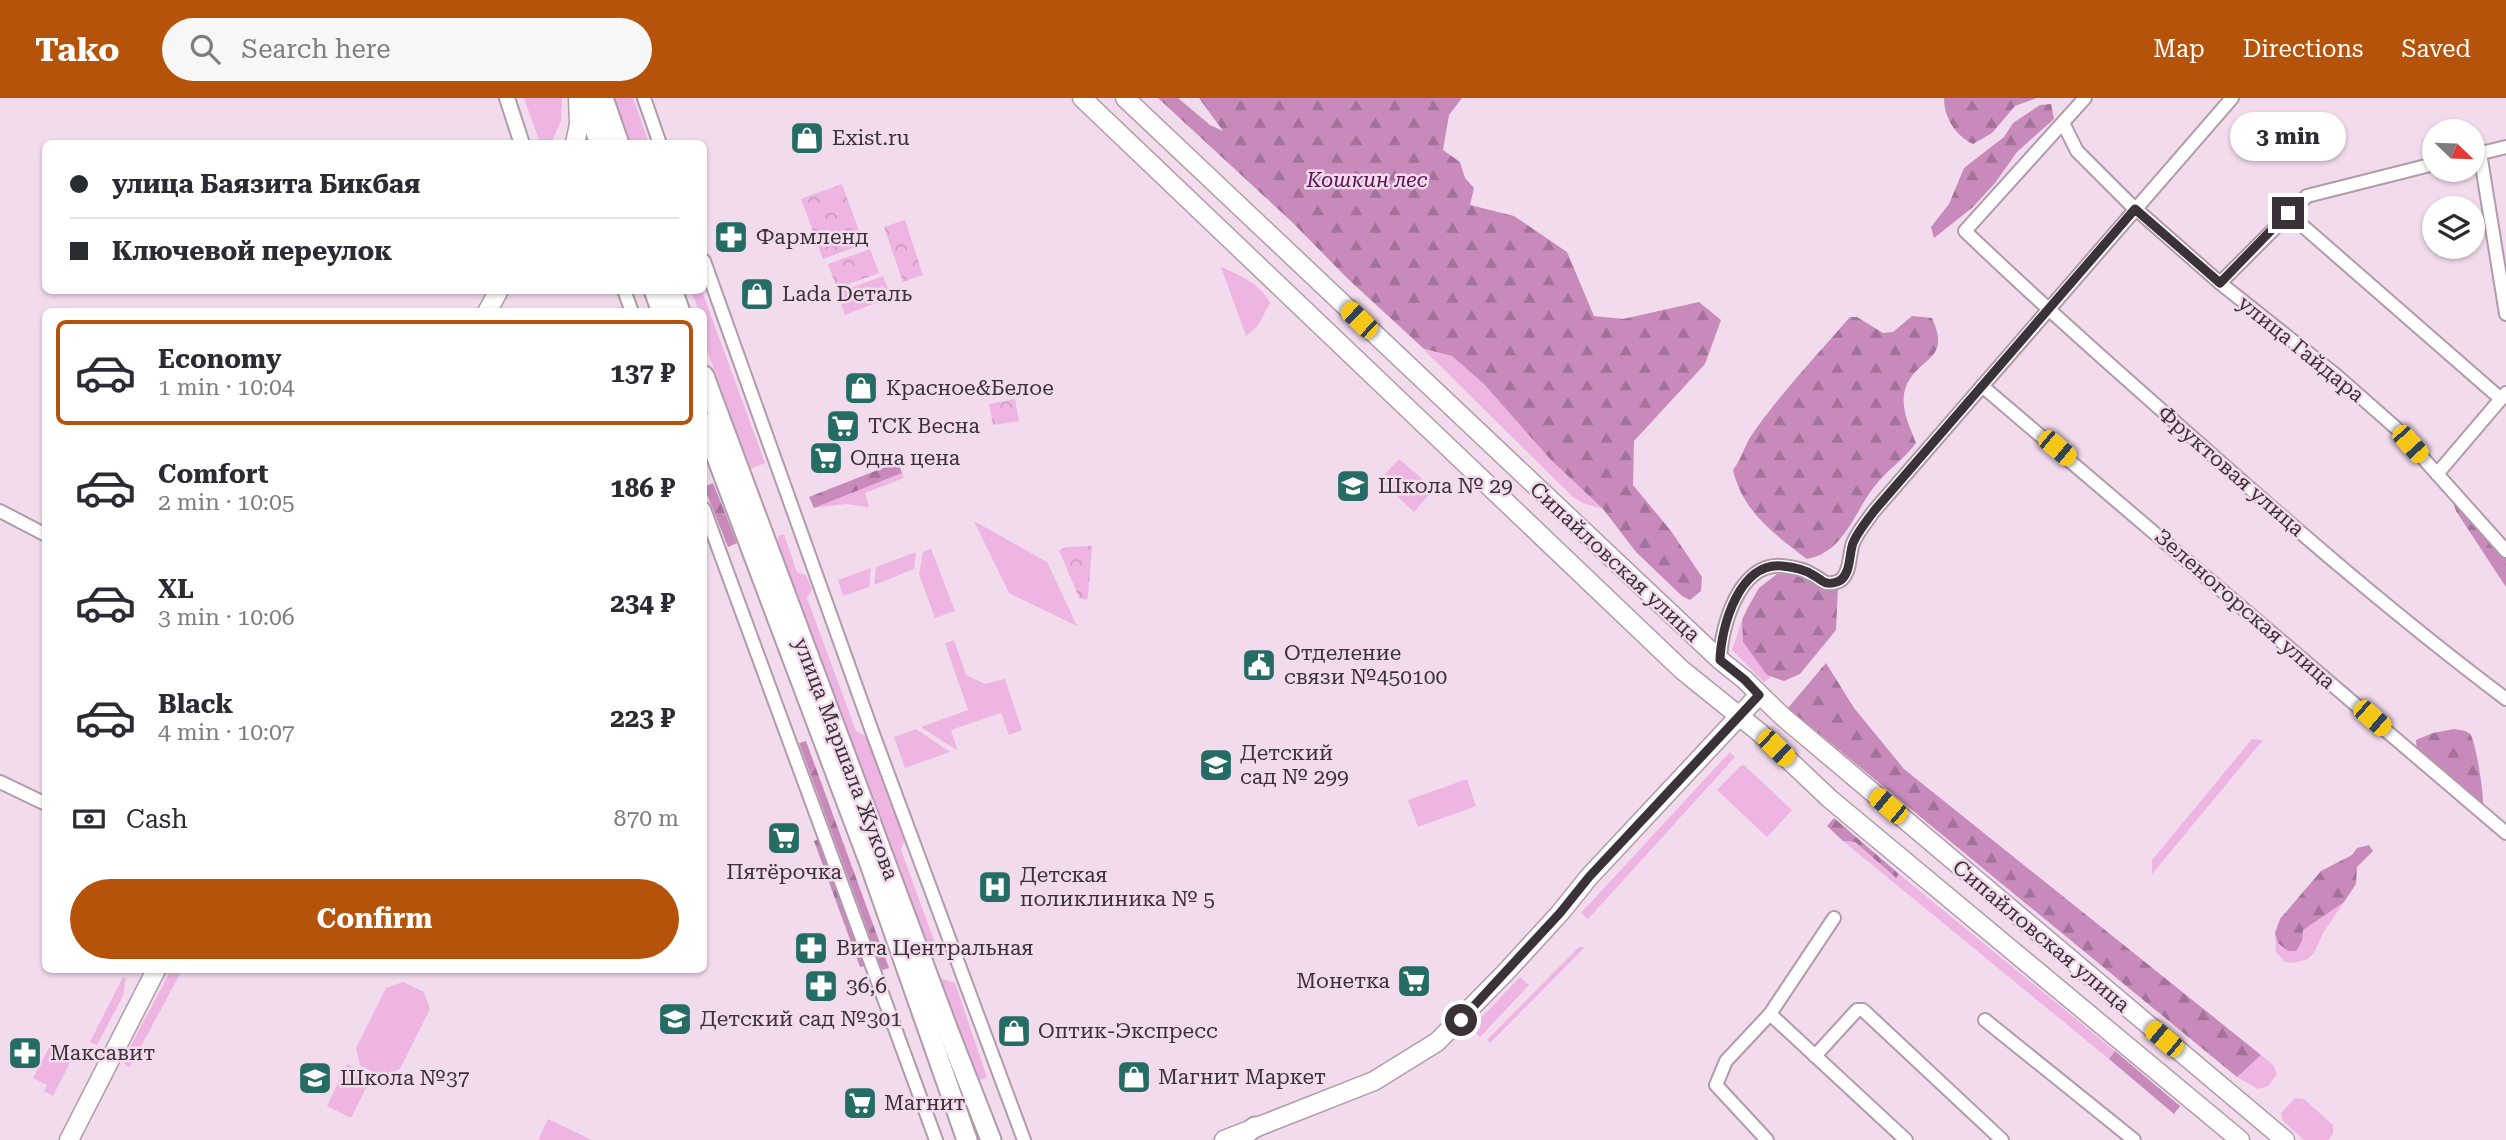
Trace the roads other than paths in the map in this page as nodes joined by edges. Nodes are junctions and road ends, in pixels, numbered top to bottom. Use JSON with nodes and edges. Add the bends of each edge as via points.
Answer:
{"nodes":[{"id":1,"x":507,"y":98,"type":"edge"},
{"id":2,"x":578,"y":98,"type":"edge"},
{"id":3,"x":584,"y":98,"type":"edge"},
{"id":4,"x":603,"y":98,"type":"edge"},
{"id":5,"x":644,"y":98,"type":"edge"},
{"id":6,"x":1082,"y":98,"type":"edge"},
{"id":7,"x":1125,"y":98,"type":"edge"},
{"id":8,"x":2085,"y":98,"type":"edge"},
{"id":9,"x":2232,"y":98,"type":"edge"},
{"id":10,"x":2063,"y":123,"type":"junction"},
{"id":11,"x":521,"y":140,"type":"edge"},
{"id":12,"x":576,"y":140,"type":"edge"},
{"id":13,"x":599,"y":140,"type":"edge"},
{"id":14,"x":618,"y":140,"type":"edge"},
{"id":15,"x":659,"y":140,"type":"edge"},
{"id":16,"x":2506,"y":147,"type":"edge"},
{"id":17,"x":2485,"y":152,"type":"edge"},
{"id":18,"x":2422,"y":167,"type":"edge"},
{"id":19,"x":2481,"y":182,"type":"edge"},
{"id":20,"x":2135,"y":209,"type":"junction"},
{"id":21,"x":2288,"y":213,"type":"junction"},
{"id":22,"x":707,"y":269,"type":"edge"},
{"id":23,"x":2220,"y":283,"type":"junction"},
{"id":24,"x":2048,"y":310,"type":"junction"},
{"id":25,"x":2506,"y":314,"type":"edge"},
{"id":26,"x":707,"y":384,"type":"edge"},
{"id":27,"x":1982,"y":386,"type":"junction"},
{"id":28,"x":2504,"y":396,"type":"edge"},
{"id":29,"x":707,"y":431,"type":"edge"},
{"id":30,"x":2437,"y":474,"type":"junction"},
{"id":31,"x":0,"y":511,"type":"edge"},
{"id":32,"x":707,"y":517,"type":"edge"},
{"id":33,"x":42,"y":533,"type":"edge"},
{"id":34,"x":2506,"y":551,"type":"edge"},
{"id":35,"x":1720,"y":660,"type":"junction"},
{"id":36,"x":1759,"y":695,"type":"junction"},
{"id":37,"x":2506,"y":699,"type":"edge"},
{"id":38,"x":1740,"y":716,"type":"junction"},
{"id":39,"x":0,"y":782,"type":"edge"},
{"id":40,"x":42,"y":802,"type":"edge"},
{"id":41,"x":2506,"y":833,"type":"edge"},
{"id":42,"x":1834,"y":918,"type":"dead end"},
{"id":43,"x":154,"y":973,"type":"edge"},
{"id":44,"x":1770,"y":1014,"type":"junction"},
{"id":45,"x":1985,"y":1020,"type":"dead end"},
{"id":46,"x":1815,"y":1056,"type":"junction"},
{"id":47,"x":2249,"y":1111,"type":"junction"},
{"id":48,"x":1255,"y":1127,"type":"junction"},
{"id":49,"x":2235,"y":1135,"type":"edge"},
{"id":50,"x":2128,"y":1138,"type":"edge"},
{"id":51,"x":69,"y":1140,"type":"edge"},
{"id":52,"x":936,"y":1140,"type":"edge"},
{"id":53,"x":967,"y":1140,"type":"edge"},
{"id":54,"x":991,"y":1140,"type":"edge"},
{"id":55,"x":1024,"y":1140,"type":"edge"},
{"id":56,"x":1224,"y":1140,"type":"edge"},
{"id":57,"x":1237,"y":1140,"type":"edge"},
{"id":58,"x":1767,"y":1140,"type":"edge"},
{"id":59,"x":1906,"y":1140,"type":"edge"},
{"id":60,"x":2002,"y":1140,"type":"edge"},
{"id":61,"x":2285,"y":1140,"type":"edge"}],
"edges":[{"from":1,"to":11,"type":"street"},
{"from":2,"to":12,"type":"main road"},
{"from":3,"to":13,"type":"main road"},
{"from":4,"to":14,"type":"main road"},
{"from":5,"to":15,"type":"street"},
{"from":6,"to":38,"type":"main road","name":"Сипайловская улица","via":[[1665,653]]},
{"from":7,"to":35,"type":"main road","name":"Сипайловская улица"},
{"from":8,"to":10,"type":"street"},
{"from":9,"to":20,"type":"street"},
{"from":10,"to":20,"type":"street","name":"улица Гайдара","via":[[2077,151]]},
{"from":10,"to":24,"type":"street","name":"Фруктовая улица","via":[[1965,231]]},
{"from":16,"to":17,"type":"street"},
{"from":18,"to":21,"type":"street","via":[[2308,195]]},
{"from":19,"to":25,"type":"street"},
{"from":20,"to":23,"type":"street","name":"улица Гайдара"},
{"from":20,"to":24,"type":"street"},
{"from":21,"to":23,"type":"street"},
{"from":21,"to":28,"type":"street"},
{"from":22,"to":55,"type":"street"},
{"from":23,"to":30,"type":"street","name":"улица Гайдара","via":[[2337,376],[2396,428]]},
{"from":24,"to":27,"type":"street"},
{"from":24,"to":37,"type":"street","name":"Фруктовая улица","via":[[2433,644]]},
{"from":26,"to":54,"type":"main road","name":"улица Маршала Жукова"},
{"from":27,"to":35,"type":"street","via":[[1874,511],[1853,542],[1842,579],[1827,583],[1809,572],[1779,566],[1758,571],[1729,612]]},
{"from":27,"to":41,"type":"street","name":"Зеленогорская улица"},
{"from":28,"to":30,"type":"street"},
{"from":29,"to":53,"type":"main road","name":"улица Маршала Жукова","via":[[870,864]]},
{"from":30,"to":34,"type":"street","name":"улица Гайдара"},
{"from":31,"to":33,"type":"street"},
{"from":32,"to":52,"type":"street"},
{"from":35,"to":36,"type":"main road","name":"Сипайловская улица"},
{"from":36,"to":38,"type":"main road"},
{"from":36,"to":47,"type":"main road","name":"Сипайловская улица"},
{"from":38,"to":48,"type":"main road","via":[[1437,1042],[1374,1081]]},
{"from":38,"to":49,"type":"main road","name":"Сипайловская улица","via":[[1830,799]]},
{"from":39,"to":40,"type":"street"},
{"from":42,"to":44,"type":"street"},
{"from":43,"to":51,"type":"main road"},
{"from":44,"to":46,"type":"street"},
{"from":44,"to":58,"type":"street","via":[[1726,1061],[1716,1085]]},
{"from":45,"to":50,"type":"street"},
{"from":46,"to":59,"type":"street"},
{"from":46,"to":60,"type":"street","via":[[1857,1010],[1863,1010]]},
{"from":47,"to":49,"type":"main road","via":[[2249,1121]]},
{"from":47,"to":61,"type":"main road","name":"Сипайловская улица"},
{"from":48,"to":56,"type":"main road"},
{"from":48,"to":57,"type":"main road"}]}
